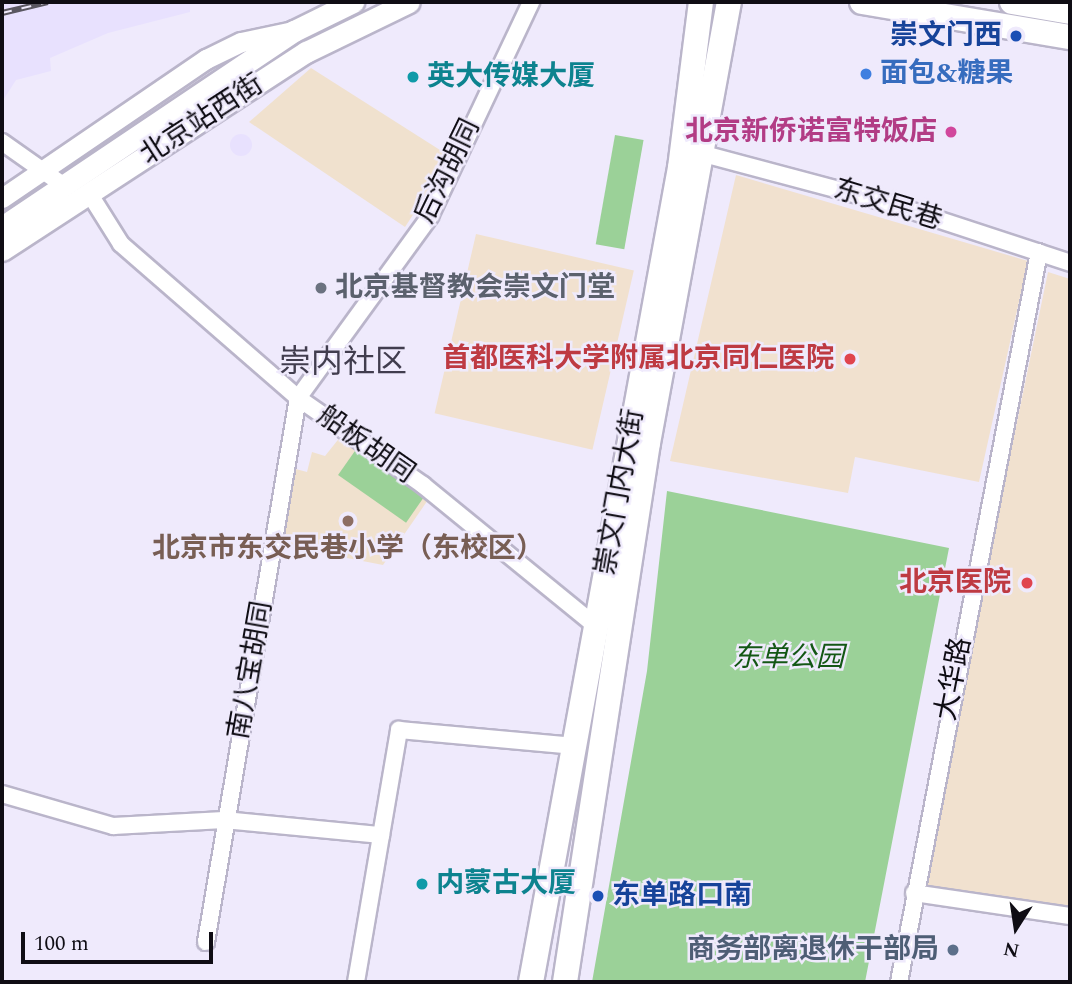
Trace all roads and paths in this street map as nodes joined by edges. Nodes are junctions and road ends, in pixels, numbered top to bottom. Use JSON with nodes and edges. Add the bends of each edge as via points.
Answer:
{"nodes":[{"id":1,"x":353,"y":2,"type":"edge"},
{"id":2,"x":409,"y":2,"type":"edge"},
{"id":3,"x":531,"y":2,"type":"edge"},
{"id":4,"x":701,"y":2,"type":"edge"},
{"id":5,"x":729,"y":2,"type":"edge"},
{"id":6,"x":862,"y":2,"type":"edge"},
{"id":7,"x":1013,"y":2,"type":"edge"},
{"id":8,"x":1070,"y":12,"type":"edge"},
{"id":9,"x":294,"y":31,"type":"junction"},
{"id":10,"x":1070,"y":37,"type":"edge"},
{"id":11,"x":2,"y":142,"type":"edge"},
{"id":12,"x":704,"y":154,"type":"junction"},
{"id":13,"x":40,"y":172,"type":"junction"},
{"id":14,"x":63,"y":185,"type":"junction"},
{"id":15,"x":89,"y":193,"type":"junction"},
{"id":16,"x":2,"y":198,"type":"edge"},
{"id":17,"x":2,"y":227,"type":"edge"},
{"id":18,"x":2,"y":250,"type":"edge"},
{"id":19,"x":1039,"y":252,"type":"junction"},
{"id":20,"x":1070,"y":263,"type":"edge"},
{"id":21,"x":298,"y":398,"type":"junction"},
{"id":22,"x":596,"y":626,"type":"junction"},
{"id":23,"x":575,"y":746,"type":"junction"},
{"id":24,"x":2,"y":794,"type":"edge"},
{"id":25,"x":224,"y":820,"type":"junction"},
{"id":26,"x":381,"y":835,"type":"junction"},
{"id":27,"x":914,"y":893,"type":"junction"},
{"id":28,"x":1070,"y":916,"type":"edge"},
{"id":29,"x":206,"y":942,"type":"dead end"},
{"id":30,"x":356,"y":982,"type":"edge"},
{"id":31,"x":531,"y":982,"type":"edge"},
{"id":32,"x":565,"y":982,"type":"edge"},
{"id":33,"x":899,"y":982,"type":"edge"}],
"edges":[{"from":1,"to":9,"type":"main road","name":"北京站西街"},
{"from":2,"to":15,"type":"main road","name":"北京站西街","via":[[306,52]]},
{"from":3,"to":21,"type":"street","name":"后沟胡同","via":[[430,216]]},
{"from":4,"to":22,"type":"main road","name":"崇文门内大街","via":[[680,168]]},
{"from":5,"to":12,"type":"main road","name":"崇文门内大街"},
{"from":6,"to":10,"type":"main road"},
{"from":7,"to":8,"type":"main road"},
{"from":9,"to":13,"type":"street","via":[[241,42],[206,59]]},
{"from":9,"to":14,"type":"main road","name":"北京站西街"},
{"from":11,"to":13,"type":"street"},
{"from":12,"to":19,"type":"street","name":"东交民巷"},
{"from":12,"to":32,"type":"main road","name":"崇文门内大街","via":[[648,443]]},
{"from":13,"to":14,"type":"street"},
{"from":13,"to":16,"type":"street"},
{"from":14,"to":17,"type":"main road","name":"北京站西街"},
{"from":15,"to":18,"type":"main road","name":"北京站西街"},
{"from":15,"to":21,"type":"street","name":"船板胡同","via":[[121,244]]},
{"from":19,"to":20,"type":"street","name":"东交民巷"},
{"from":19,"to":27,"type":"street","name":"大华路"},
{"from":21,"to":22,"type":"street","name":"船板胡同","via":[[423,485]]},
{"from":21,"to":25,"type":"street","name":"南八宝胡同"},
{"from":22,"to":23,"type":"main road","name":"崇文门内大街"},
{"from":23,"to":26,"type":"street","via":[[399,730]]},
{"from":23,"to":31,"type":"main road","name":"崇文门内大街"},
{"from":24,"to":25,"type":"street","via":[[113,826]]},
{"from":25,"to":26,"type":"street"},
{"from":25,"to":29,"type":"street","name":"南八宝胡同"},
{"from":26,"to":30,"type":"street"},
{"from":27,"to":28,"type":"street"},
{"from":27,"to":33,"type":"street","name":"大华路"}]}
